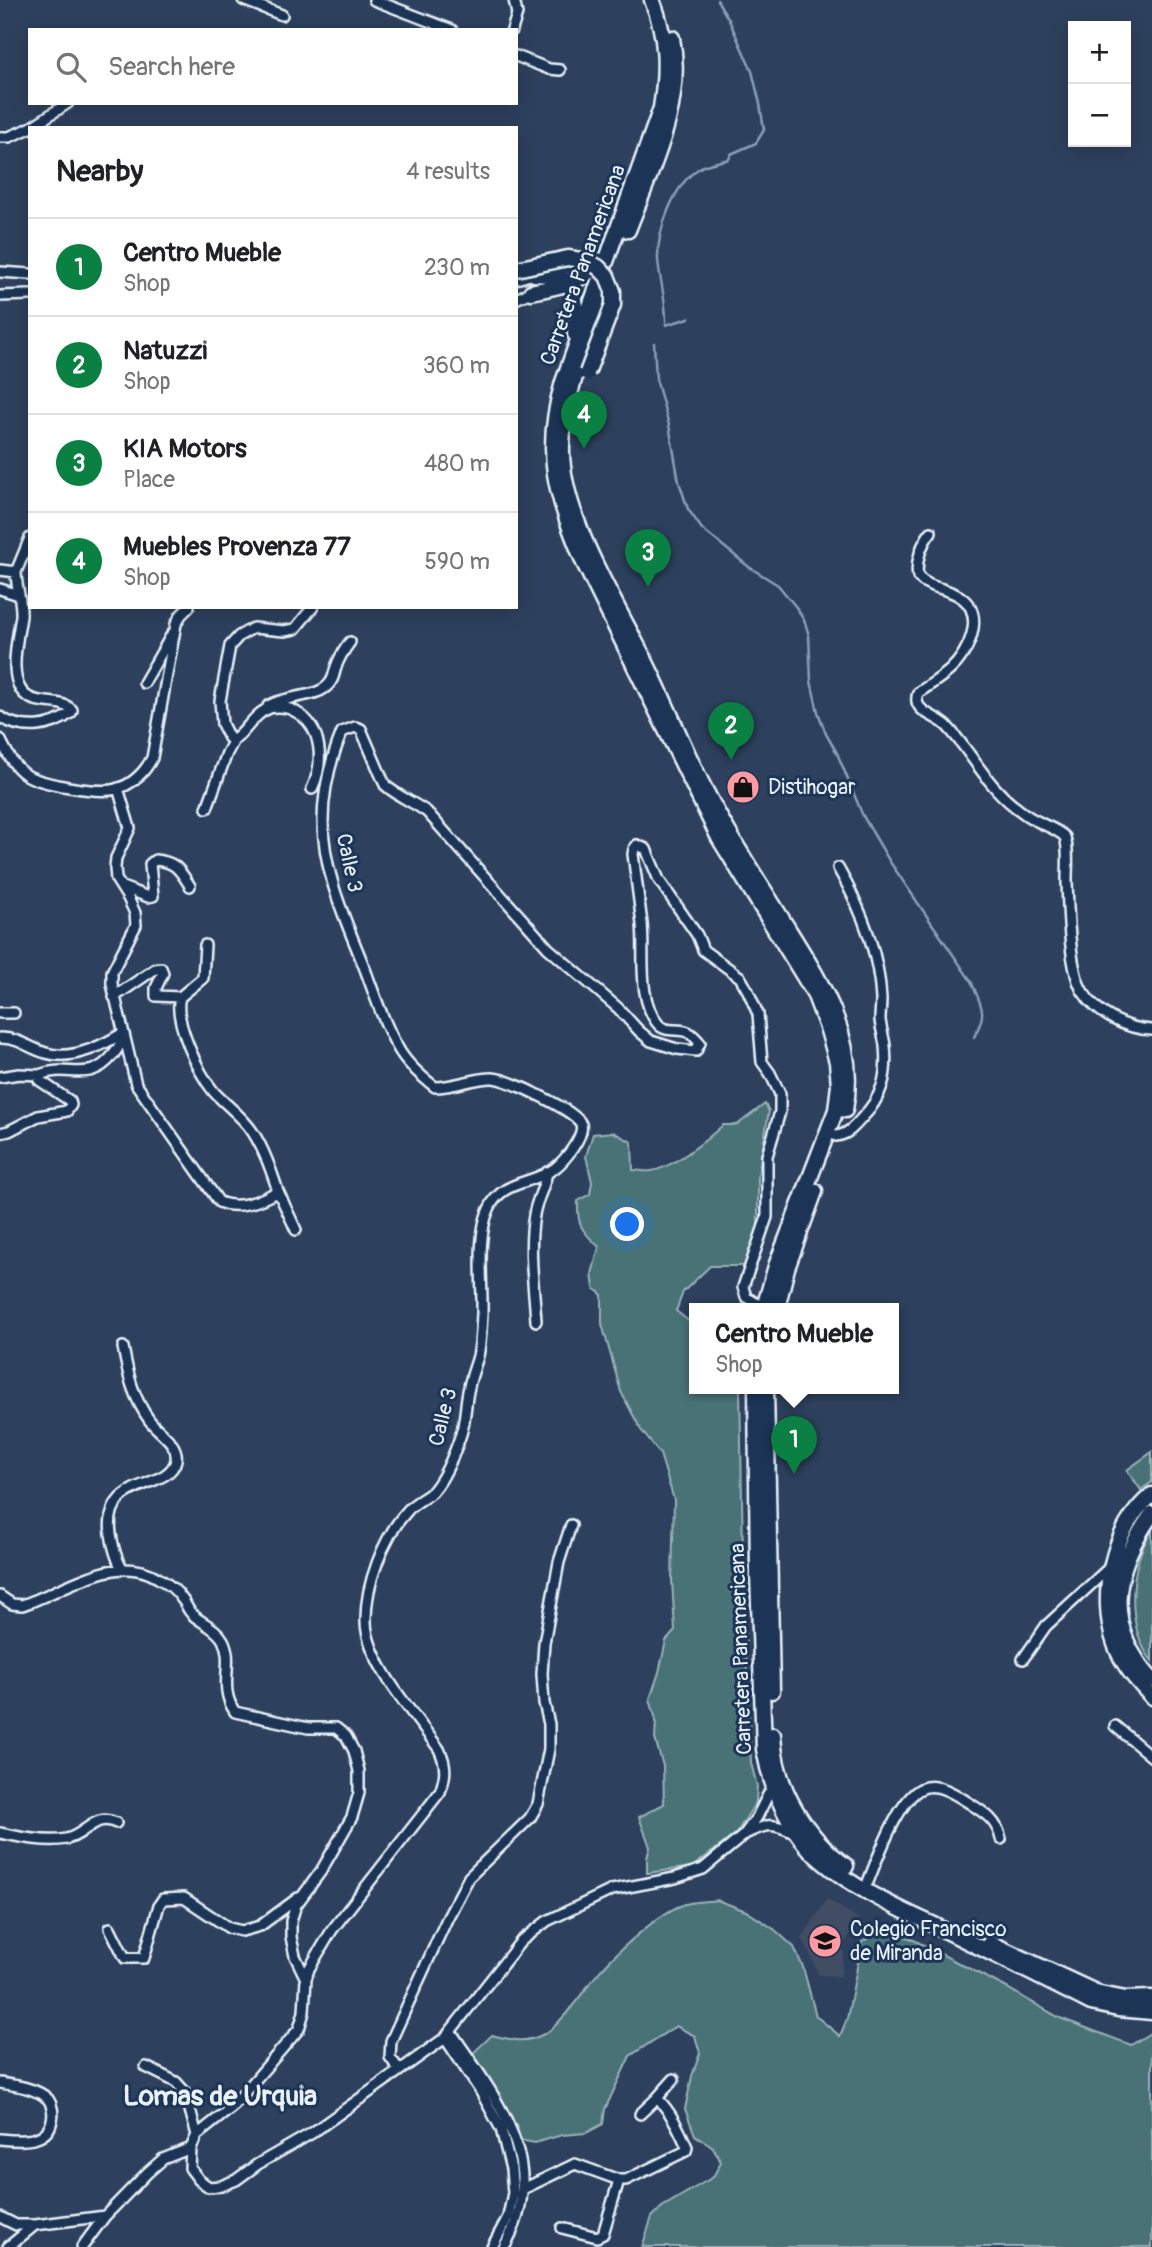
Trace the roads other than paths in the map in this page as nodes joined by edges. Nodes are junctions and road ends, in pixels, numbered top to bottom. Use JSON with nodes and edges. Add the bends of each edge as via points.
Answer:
{"nodes":[{"id":1,"x":243,"y":0,"type":"edge"},
{"id":2,"x":374,"y":0,"type":"edge"},
{"id":3,"x":514,"y":0,"type":"edge"},
{"id":4,"x":652,"y":0,"type":"edge"},
{"id":5,"x":661,"y":0,"type":"edge"},
{"id":6,"x":282,"y":15,"type":"dead end"},
{"id":7,"x":447,"y":28,"type":"edge"},
{"id":8,"x":514,"y":28,"type":"edge"},
{"id":9,"x":518,"y":57,"type":"edge"},
{"id":10,"x":560,"y":70,"type":"dead end"},
{"id":11,"x":65,"y":105,"type":"edge"},
{"id":12,"x":35,"y":126,"type":"edge"},
{"id":13,"x":28,"y":131,"type":"edge"},
{"id":14,"x":0,"y":137,"type":"edge"},
{"id":15,"x":613,"y":244,"type":"junction"},
{"id":16,"x":598,"y":260,"type":"junction"},
{"id":17,"x":518,"y":269,"type":"edge"},
{"id":18,"x":0,"y":272,"type":"edge"},
{"id":19,"x":28,"y":274,"type":"edge"},
{"id":20,"x":534,"y":274,"type":"junction"},
{"id":21,"x":518,"y":278,"type":"edge"},
{"id":22,"x":568,"y":284,"type":"junction"},
{"id":23,"x":531,"y":292,"type":"junction"},
{"id":24,"x":28,"y":295,"type":"edge"},
{"id":25,"x":0,"y":296,"type":"edge"},
{"id":26,"x":518,"y":298,"type":"edge"},
{"id":27,"x":575,"y":299,"type":"junction"},
{"id":28,"x":570,"y":363,"type":"junction"},
{"id":29,"x":561,"y":448,"type":"junction"},
{"id":30,"x":931,"y":531,"type":"dead end"},
{"id":31,"x":28,"y":543,"type":"edge"},
{"id":32,"x":0,"y":570,"type":"edge"},
{"id":33,"x":16,"y":572,"type":"junction"},
{"id":34,"x":0,"y":589,"type":"edge"},
{"id":35,"x":19,"y":595,"type":"junction"},
{"id":36,"x":187,"y":609,"type":"edge"},
{"id":37,"x":311,"y":609,"type":"edge"},
{"id":38,"x":174,"y":629,"type":"junction"},
{"id":39,"x":350,"y":642,"type":"dead end"},
{"id":40,"x":144,"y":683,"type":"dead end"},
{"id":41,"x":264,"y":710,"type":"junction"},
{"id":42,"x":0,"y":717,"type":"edge"},
{"id":43,"x":0,"y":739,"type":"edge"},
{"id":44,"x":234,"y":740,"type":"junction"},
{"id":45,"x":118,"y":788,"type":"junction"},
{"id":46,"x":312,"y":789,"type":"dead end"},
{"id":47,"x":207,"y":808,"type":"dead end"},
{"id":48,"x":838,"y":867,"type":"dead end"},
{"id":49,"x":190,"y":886,"type":"dead end"},
{"id":50,"x":120,"y":887,"type":"junction"},
{"id":51,"x":205,"y":945,"type":"dead end"},
{"id":52,"x":114,"y":997,"type":"junction"},
{"id":53,"x":180,"y":997,"type":"junction"},
{"id":54,"x":0,"y":1013,"type":"edge"},
{"id":55,"x":14,"y":1013,"type":"dead end"},
{"id":56,"x":1152,"y":1030,"type":"edge"},
{"id":57,"x":122,"y":1033,"type":"junction"},
{"id":58,"x":0,"y":1038,"type":"edge"},
{"id":59,"x":39,"y":1074,"type":"junction"},
{"id":60,"x":0,"y":1077,"type":"edge"},
{"id":61,"x":0,"y":1133,"type":"edge"},
{"id":62,"x":836,"y":1136,"type":"junction"},
{"id":63,"x":547,"y":1172,"type":"junction"},
{"id":64,"x":278,"y":1191,"type":"junction"},
{"id":65,"x":296,"y":1230,"type":"dead end"},
{"id":66,"x":756,"y":1303,"type":"edge"},
{"id":67,"x":765,"y":1303,"type":"edge"},
{"id":68,"x":778,"y":1303,"type":"edge"},
{"id":69,"x":536,"y":1321,"type":"dead end"},
{"id":70,"x":123,"y":1347,"type":"dead end"},
{"id":71,"x":756,"y":1394,"type":"edge"},
{"id":72,"x":766,"y":1394,"type":"edge"},
{"id":73,"x":1152,"y":1494,"type":"edge"},
{"id":74,"x":1152,"y":1514,"type":"edge"},
{"id":75,"x":571,"y":1525,"type":"dead end"},
{"id":76,"x":1112,"y":1565,"type":"junction"},
{"id":77,"x":122,"y":1569,"type":"junction"},
{"id":78,"x":0,"y":1596,"type":"edge"},
{"id":79,"x":1023,"y":1659,"type":"dead end"},
{"id":80,"x":1152,"y":1680,"type":"edge"},
{"id":81,"x":1152,"y":1697,"type":"edge"},
{"id":82,"x":1115,"y":1726,"type":"dead end"},
{"id":83,"x":1152,"y":1757,"type":"edge"},
{"id":84,"x":774,"y":1785,"type":"junction"},
{"id":85,"x":116,"y":1824,"type":"dead end"},
{"id":86,"x":0,"y":1833,"type":"edge"},
{"id":87,"x":744,"y":1835,"type":"junction"},
{"id":88,"x":800,"y":1836,"type":"junction"},
{"id":89,"x":1001,"y":1839,"type":"dead end"},
{"id":90,"x":868,"y":1882,"type":"junction"},
{"id":91,"x":308,"y":1889,"type":"junction"},
{"id":92,"x":110,"y":1928,"type":"dead end"},
{"id":93,"x":304,"y":1975,"type":"junction"},
{"id":94,"x":1152,"y":1998,"type":"edge"},
{"id":95,"x":1152,"y":2012,"type":"edge"},
{"id":96,"x":448,"y":2035,"type":"junction"},
{"id":97,"x":146,"y":2067,"type":"dead end"},
{"id":98,"x":399,"y":2070,"type":"junction"},
{"id":99,"x":674,"y":2079,"type":"dead end"},
{"id":100,"x":0,"y":2083,"type":"edge"},
{"id":101,"x":657,"y":2098,"type":"junction"},
{"id":102,"x":640,"y":2114,"type":"dead end"},
{"id":103,"x":197,"y":2135,"type":"junction"},
{"id":104,"x":0,"y":2139,"type":"edge"},
{"id":105,"x":191,"y":2148,"type":"junction"},
{"id":106,"x":620,"y":2180,"type":"junction"},
{"id":107,"x":523,"y":2189,"type":"junction"},
{"id":108,"x":105,"y":2216,"type":"junction"},
{"id":109,"x":0,"y":2217,"type":"edge"},
{"id":110,"x":35,"y":2225,"type":"junction"},
{"id":111,"x":562,"y":2228,"type":"dead end"},
{"id":112,"x":504,"y":2240,"type":"edge"},
{"id":113,"x":8,"y":2247,"type":"edge"},
{"id":114,"x":82,"y":2247,"type":"edge"},
{"id":115,"x":492,"y":2247,"type":"edge"}],
"edges":[{"from":1,"to":6,"type":"street"},
{"from":2,"to":7,"type":"street"},
{"from":3,"to":8,"type":"street"},
{"from":4,"to":15,"type":"main road","name":"Carretera Panamericana","via":[[665,46],[661,108]]},
{"from":5,"to":29,"type":"main road","name":"Carretera Panamericana","via":[[676,65],[673,106],[572,390]]},
{"from":9,"to":10,"type":"street"},
{"from":11,"to":12,"type":"street"},
{"from":13,"to":14,"type":"street"},
{"from":15,"to":16,"type":"main road"},
{"from":15,"to":28,"type":"main road","name":"Carretera Panamericana"},
{"from":16,"to":20,"type":"main road"},
{"from":16,"to":22,"type":"main road","via":[[587,275]]},
{"from":17,"to":29,"type":"main road","bridge":true,"via":[[568,258],[587,261],[607,276],[613,291],[613,304]]},
{"from":18,"to":19,"type":"street"},
{"from":20,"to":21,"type":"street"},
{"from":20,"to":22,"type":"main road","via":[[555,276]]},
{"from":22,"to":23,"type":"main road"},
{"from":22,"to":27,"type":"main road"},
{"from":23,"to":26,"type":"street"},
{"from":23,"to":27,"type":"main road"},
{"from":24,"to":25,"type":"street"},
{"from":27,"to":28,"type":"main road","via":[[576,333]]},
{"from":28,"to":67,"type":"main road","name":"Carretera Panamericana","via":[[558,398],[552,453],[566,522],[699,802],[814,993],[837,1062],[836,1110]]},
{"from":29,"to":62,"type":"main road","name":"Carretera Panamericana","via":[[570,498],[593,559],[645,658],[709,798],[824,987],[839,1024],[849,1082]]},
{"from":30,"to":56,"type":"street","via":[[918,561],[918,577],[968,603],[975,625],[953,668],[918,693],[917,704],[948,728],[996,791],[1065,837],[1074,967],[1083,993],[1112,1019],[1132,1029]]},
{"from":31,"to":33,"type":"street"},
{"from":32,"to":33,"type":"street"},
{"from":33,"to":35,"type":"street"},
{"from":34,"to":35,"type":"street"},
{"from":35,"to":42,"type":"street","via":[[17,681],[31,699],[64,704],[72,710],[65,718],[33,727]]},
{"from":36,"to":38,"type":"street"},
{"from":37,"to":44,"type":"street","via":[[295,629],[253,628],[230,646],[220,701],[222,724]]},
{"from":38,"to":40,"type":"street"},
{"from":38,"to":45,"type":"street","via":[[152,758],[140,775]]},
{"from":39,"to":41,"type":"street","via":[[322,691],[280,700]]},
{"from":41,"to":44,"type":"street"},
{"from":41,"to":46,"type":"street","via":[[290,708],[312,726],[319,749]]},
{"from":43,"to":45,"type":"street","via":[[10,759],[27,776],[47,785]]},
{"from":44,"to":47,"type":"street"},
{"from":45,"to":50,"type":"street","via":[[130,828],[116,858]]},
{"from":48,"to":62,"type":"street","via":[[866,926],[879,986],[885,1048],[882,1092],[852,1129]]},
{"from":49,"to":50,"type":"street","via":[[178,868],[155,860],[150,864],[153,896]]},
{"from":50,"to":52,"type":"street","via":[[135,913],[135,925],[112,972]]},
{"from":51,"to":53,"type":"street","via":[[203,978]]},
{"from":52,"to":53,"type":"street","via":[[161,968],[156,996]]},
{"from":52,"to":57,"type":"street"},
{"from":53,"to":64,"type":"street","via":[[178,1013],[200,1070],[253,1132]]},
{"from":54,"to":55,"type":"street"},
{"from":57,"to":58,"type":"street","via":[[107,1043],[61,1056],[14,1038]]},
{"from":57,"to":59,"type":"street","via":[[122,1042],[100,1067],[86,1073],[60,1070]]},
{"from":57,"to":64,"type":"street","via":[[136,1084],[219,1202],[228,1206],[248,1203]]},
{"from":59,"to":60,"type":"street"},
{"from":59,"to":61,"type":"street","via":[[43,1084],[71,1105],[67,1111],[38,1116]]},
{"from":62,"to":68,"type":"main road","name":"Carretera Panamericana"},
{"from":63,"to":66,"type":"street","name":"Calle 3","via":[[571,1150],[581,1132],[571,1112],[493,1078],[435,1087],[399,1051],[385,1023],[325,859],[327,784],[335,748],[347,729],[361,729],[385,785],[427,812],[548,948],[651,1041],[689,1052],[696,1051],[700,1043],[688,1032],[658,1025],[649,1008],[633,854],[637,845],[646,849],[659,880],[703,950],[740,977],[758,1014],[762,1062],[780,1094],[780,1112],[766,1156],[767,1217],[743,1287],[746,1297]]},
{"from":63,"to":69,"type":"street","via":[[531,1236]]},
{"from":63,"to":93,"type":"street","name":"Calle 3","via":[[502,1192],[489,1208],[481,1249],[479,1353],[463,1430],[440,1480],[408,1509],[393,1531],[369,1585],[366,1623],[375,1657],[439,1749],[446,1776],[440,1792],[332,1930]]},
{"from":64,"to":65,"type":"street"},
{"from":70,"to":77,"type":"street","via":[[139,1406],[173,1446],[176,1456],[169,1471],[129,1491],[111,1514],[114,1551]]},
{"from":71,"to":84,"type":"main road","name":"Carretera Panamericana","via":[[764,1749]]},
{"from":72,"to":90,"type":"main road","name":"Carretera Panamericana","via":[[774,1748],[800,1818],[828,1853]]},
{"from":73,"to":76,"type":"main road","via":[[1121,1534]]},
{"from":74,"to":80,"type":"main road","via":[[1127,1555],[1118,1601],[1125,1641]]},
{"from":75,"to":98,"type":"street","via":[[544,1643],[549,1749],[538,1804],[530,1818],[469,1877],[447,1919],[391,2041],[390,2057]]},
{"from":76,"to":79,"type":"street","via":[[1046,1626]]},
{"from":76,"to":81,"type":"main road","via":[[1109,1600],[1115,1643],[1129,1672]]},
{"from":77,"to":78,"type":"street","via":[[85,1578],[22,1605]]},
{"from":77,"to":91,"type":"street","via":[[157,1577],[182,1598],[191,1614],[220,1635],[227,1654],[229,1704],[235,1712],[308,1728],[336,1728],[346,1736],[359,1771],[359,1793],[352,1817]]},
{"from":82,"to":83,"type":"street"},
{"from":84,"to":87,"type":"street"},
{"from":84,"to":88,"type":"main road","name":"Carretera Panamericana"},
{"from":85,"to":86,"type":"street","via":[[102,1820],[67,1839]]},
{"from":87,"to":88,"type":"street","via":[[777,1824]]},
{"from":87,"to":96,"type":"street","via":[[703,1868],[612,1890],[547,1921],[521,1941]]},
{"from":88,"to":95,"type":"main road","name":"Carretera Panamericana","via":[[822,1861],[867,1893],[1091,2003]]},
{"from":89,"to":90,"type":"street","via":[[993,1819],[975,1807],[952,1793],[920,1788],[884,1842]]},
{"from":90,"to":94,"type":"main road","name":"Carretera Panamericana","via":[[1100,1994]]},
{"from":91,"to":92,"type":"street","via":[[260,1926],[242,1931],[229,1928],[184,1898],[163,1899],[144,1958],[125,1958]]},
{"from":91,"to":93,"type":"street","via":[[290,1921],[293,1947]]},
{"from":93,"to":103,"type":"street","via":[[299,2029],[231,2108]]},
{"from":96,"to":98,"type":"street"},
{"from":96,"to":107,"type":"street","via":[[511,2126]]},
{"from":96,"to":112,"type":"street","via":[[501,2129],[513,2193]]},
{"from":97,"to":103,"type":"street","via":[[176,2082],[185,2092]]},
{"from":98,"to":105,"type":"street","via":[[312,2133],[221,2186],[209,2187],[199,2180],[190,2168]]},
{"from":99,"to":101,"type":"street"},
{"from":100,"to":104,"type":"street","via":[[47,2098],[53,2118],[43,2136]]},
{"from":101,"to":102,"type":"street"},
{"from":101,"to":106,"type":"street","via":[[676,2123],[686,2151]]},
{"from":103,"to":105,"type":"street"},
{"from":105,"to":108,"type":"street","via":[[163,2159]]},
{"from":106,"to":107,"type":"street","via":[[575,2164]]},
{"from":106,"to":111,"type":"street","via":[[603,2234],[597,2237]]},
{"from":107,"to":112,"type":"street","via":[[519,2215]]},
{"from":108,"to":110,"type":"street"},
{"from":108,"to":114,"type":"street"},
{"from":109,"to":110,"type":"street","via":[[16,2225]]},
{"from":110,"to":113,"type":"street"},
{"from":112,"to":115,"type":"street"}]}
